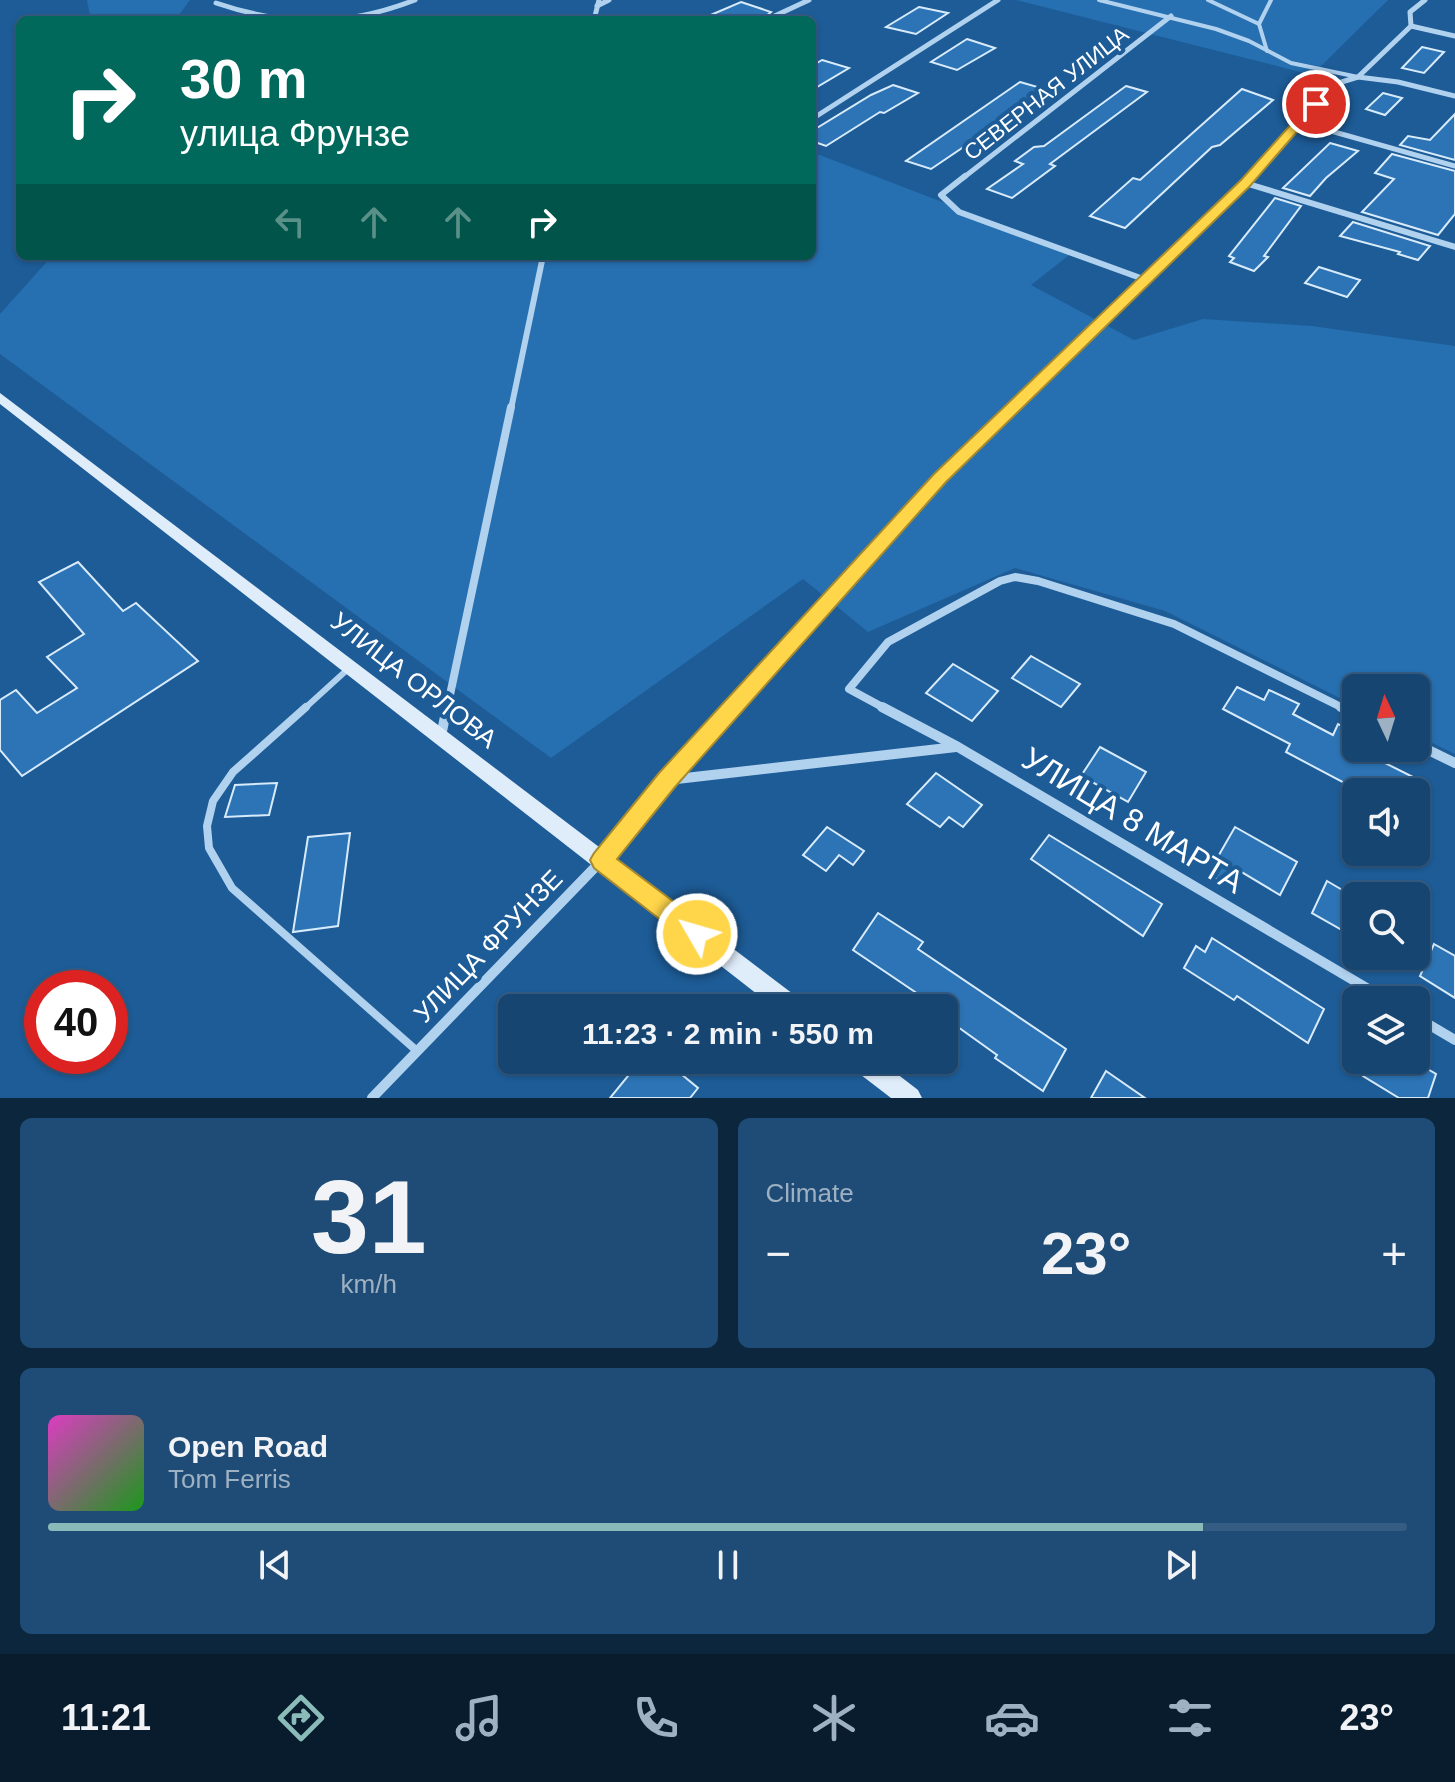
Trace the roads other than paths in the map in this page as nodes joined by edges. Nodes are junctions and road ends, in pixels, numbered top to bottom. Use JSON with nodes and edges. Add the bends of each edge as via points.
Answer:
{"nodes":[{"id":1,"x":224,"y":0,"type":"edge"},
{"id":2,"x":415,"y":0,"type":"edge"},
{"id":3,"x":609,"y":0,"type":"edge"},
{"id":4,"x":809,"y":0,"type":"edge"},
{"id":5,"x":998,"y":0,"type":"edge"},
{"id":6,"x":1099,"y":0,"type":"edge"},
{"id":7,"x":1208,"y":0,"type":"edge"},
{"id":8,"x":1271,"y":0,"type":"edge"},
{"id":9,"x":1425,"y":0,"type":"edge"},
{"id":10,"x":215,"y":2,"type":"edge"},
{"id":11,"x":598,"y":3,"type":"edge"},
{"id":12,"x":286,"y":16,"type":"edge"},
{"id":13,"x":369,"y":16,"type":"edge"},
{"id":14,"x":775,"y":16,"type":"edge"},
{"id":15,"x":1171,"y":16,"type":"junction"},
{"id":16,"x":1259,"y":24,"type":"junction"},
{"id":17,"x":1411,"y":26,"type":"junction"},
{"id":18,"x":1455,"y":36,"type":"edge"},
{"id":19,"x":1267,"y":51,"type":"junction"},
{"id":20,"x":1358,"y":77,"type":"junction"},
{"id":21,"x":1455,"y":96,"type":"edge"},
{"id":22,"x":816,"y":116,"type":"edge"},
{"id":23,"x":1299,"y":122,"type":"junction"},
{"id":24,"x":1455,"y":166,"type":"edge"},
{"id":25,"x":1245,"y":183,"type":"junction"},
{"id":26,"x":1455,"y":247,"type":"edge"},
{"id":27,"x":542,"y":260,"type":"edge"},
{"id":28,"x":1146,"y":280,"type":"junction"},
{"id":29,"x":0,"y":397,"type":"edge"},
{"id":30,"x":350,"y":667,"type":"junction"},
{"id":31,"x":1342,"y":707,"type":"edge"},
{"id":32,"x":441,"y":737,"type":"junction"},
{"id":33,"x":958,"y":747,"type":"junction"},
{"id":34,"x":1430,"y":751,"type":"edge"},
{"id":35,"x":1455,"y":763,"type":"edge"},
{"id":36,"x":667,"y":780,"type":"junction"},
{"id":37,"x":602,"y":860,"type":"junction"},
{"id":38,"x":1363,"y":986,"type":"edge"},
{"id":39,"x":775,"y":994,"type":"edge"},
{"id":40,"x":1430,"y":1025,"type":"edge"},
{"id":41,"x":1455,"y":1040,"type":"edge"},
{"id":42,"x":417,"y":1051,"type":"junction"},
{"id":43,"x":878,"y":1074,"type":"edge"},
{"id":44,"x":372,"y":1098,"type":"edge"},
{"id":45,"x":910,"y":1098,"type":"edge"}],
"edges":[{"from":1,"to":10,"type":"street"},
{"from":2,"to":13,"type":"street"},
{"from":3,"to":11,"type":"street"},
{"from":4,"to":14,"type":"street"},
{"from":5,"to":22,"type":"street"},
{"from":6,"to":15,"type":"lane"},
{"from":7,"to":16,"type":"lane"},
{"from":8,"to":16,"type":"lane"},
{"from":9,"to":17,"type":"street","name":"УЛИЦА ФРУНЗЕ","via":[[1410,12]]},
{"from":10,"to":12,"type":"street","via":[[254,14]]},
{"from":15,"to":19,"type":"lane"},
{"from":15,"to":28,"type":"street","name":"СЕВЕРНАЯ УЛИЦА","via":[[941,195],[959,212]]},
{"from":16,"to":19,"type":"lane"},
{"from":17,"to":18,"type":"street"},
{"from":17,"to":20,"type":"street","name":"УЛИЦА ФРУНЗЕ"},
{"from":19,"to":20,"type":"lane","via":[[1291,63]]},
{"from":20,"to":21,"type":"street"},
{"from":20,"to":23,"type":"street","name":"УЛИЦА ФРУНЗЕ","via":[[1332,85]]},
{"from":23,"to":24,"type":"street"},
{"from":23,"to":25,"type":"street","name":"УЛИЦА ФРУНЗЕ"},
{"from":25,"to":26,"type":"street"},
{"from":25,"to":28,"type":"street","name":"УЛИЦА ФРУНЗЕ"},
{"from":27,"to":32,"type":"street"},
{"from":28,"to":36,"type":"street","name":"УЛИЦА ФРУНЗЕ","via":[[940,478]]},
{"from":29,"to":30,"type":"street","name":"УЛИЦА ОРЛОВА"},
{"from":30,"to":32,"type":"street","name":"УЛИЦА ОРЛОВА"},
{"from":30,"to":42,"type":"lane","via":[[233,772],[213,801],[209,848],[232,888]]},
{"from":31,"to":33,"type":"street","name":"УЛИЦА 8 МАРТА","via":[[1174,624],[1015,577],[888,642],[849,689]]},
{"from":32,"to":37,"type":"street","name":"УЛИЦА ОРЛОВА"},
{"from":33,"to":36,"type":"street"},
{"from":33,"to":38,"type":"street","name":"УЛИЦА 8 МАРТА"},
{"from":34,"to":35,"type":"street"},
{"from":36,"to":37,"type":"street","name":"УЛИЦА ФРУНЗЕ"},
{"from":37,"to":39,"type":"street","name":"УЛИЦА ОРЛОВА"},
{"from":37,"to":42,"type":"street","name":"УЛИЦА ФРУНЗЕ"},
{"from":40,"to":41,"type":"street"},
{"from":42,"to":44,"type":"street","name":"УЛИЦА ФРУНЗЕ"},
{"from":43,"to":45,"type":"street"}]}
